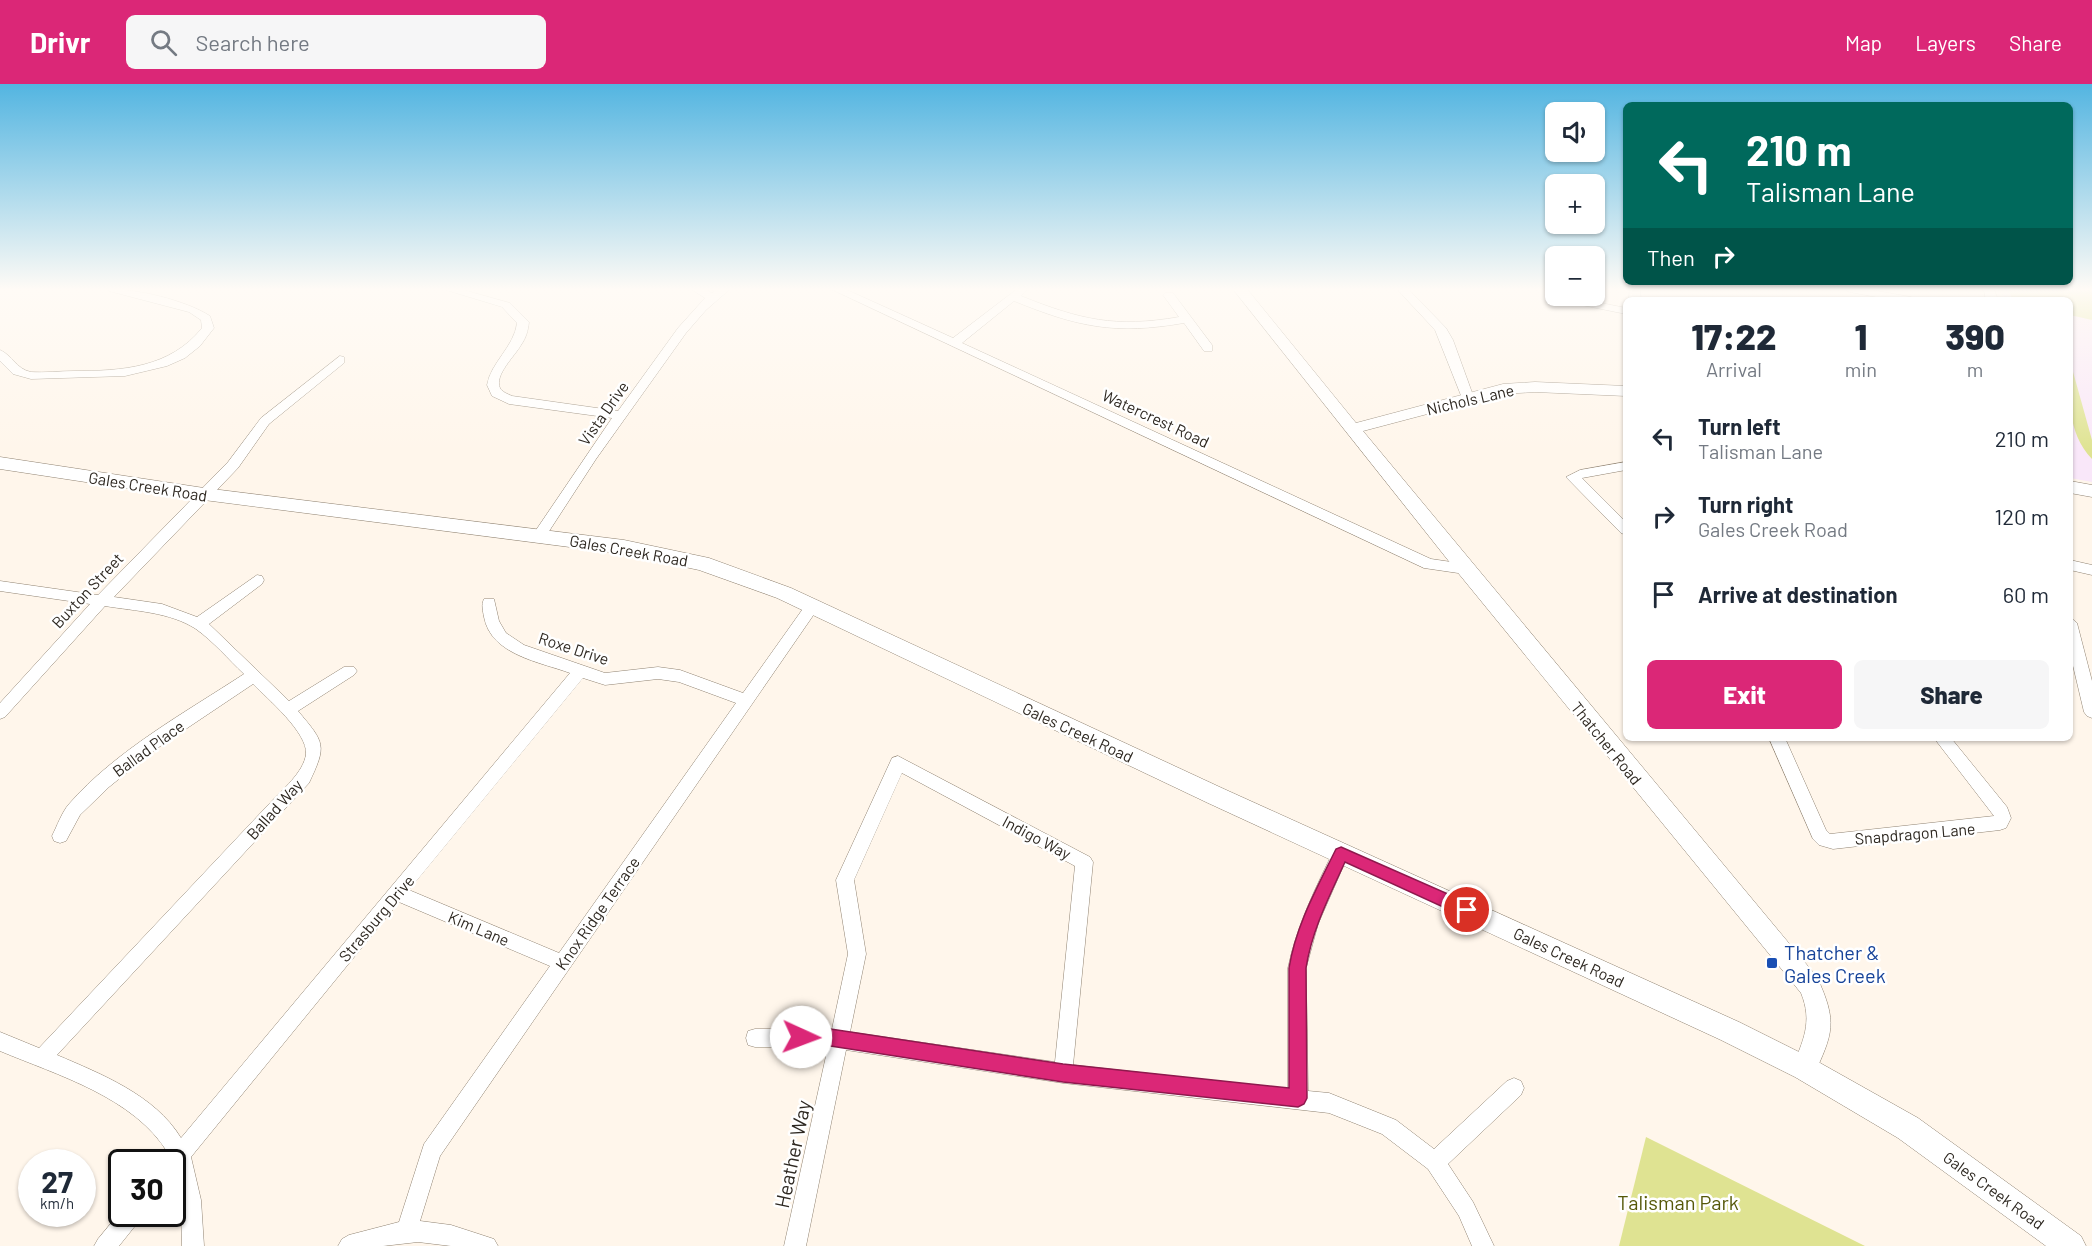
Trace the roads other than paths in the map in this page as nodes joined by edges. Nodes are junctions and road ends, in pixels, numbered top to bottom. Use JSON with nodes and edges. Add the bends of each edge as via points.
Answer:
{"nodes":[{"id":1,"x":194,"y":343,"type":"edge"},
{"id":2,"x":518,"y":343,"type":"edge"},
{"id":3,"x":672,"y":343,"type":"edge"},
{"id":4,"x":954,"y":343,"type":"edge"},
{"id":5,"x":1204,"y":343,"type":"edge"},
{"id":6,"x":1284,"y":343,"type":"edge"},
{"id":7,"x":1448,"y":343,"type":"edge"},
{"id":8,"x":1208,"y":348,"type":"dead end"},
{"id":9,"x":0,"y":354,"type":"edge"},
{"id":10,"x":340,"y":360,"type":"dead end"},
{"id":11,"x":1623,"y":391,"type":"edge"},
{"id":12,"x":1468,"y":398,"type":"junction"},
{"id":13,"x":621,"y":415,"type":"junction"},
{"id":14,"x":1352,"y":429,"type":"junction"},
{"id":15,"x":0,"y":463,"type":"edge"},
{"id":16,"x":1623,"y":467,"type":"edge"},
{"id":17,"x":2073,"y":488,"type":"edge"},
{"id":18,"x":2092,"y":492,"type":"edge"},
{"id":19,"x":204,"y":494,"type":"junction"},
{"id":20,"x":1623,"y":527,"type":"edge"},
{"id":21,"x":539,"y":536,"type":"junction"},
{"id":22,"x":2073,"y":566,"type":"edge"},
{"id":23,"x":1465,"y":570,"type":"junction"},
{"id":24,"x":2092,"y":570,"type":"edge"},
{"id":25,"x":257,"y":580,"type":"dead end"},
{"id":26,"x":0,"y":586,"type":"edge"},
{"id":27,"x":102,"y":600,"type":"junction"},
{"id":28,"x":489,"y":603,"type":"dead end"},
{"id":29,"x":812,"y":607,"type":"junction"},
{"id":30,"x":199,"y":624,"type":"junction"},
{"id":31,"x":2073,"y":633,"type":"edge"},
{"id":32,"x":2080,"y":657,"type":"edge"},
{"id":33,"x":349,"y":671,"type":"dead end"},
{"id":34,"x":580,"y":671,"type":"junction"},
{"id":35,"x":253,"y":676,"type":"junction"},
{"id":36,"x":745,"y":700,"type":"junction"},
{"id":37,"x":288,"y":710,"type":"junction"},
{"id":38,"x":2092,"y":712,"type":"edge"},
{"id":39,"x":0,"y":713,"type":"edge"},
{"id":40,"x":1779,"y":741,"type":"edge"},
{"id":41,"x":1944,"y":741,"type":"edge"},
{"id":42,"x":898,"y":763,"type":"joint"},
{"id":43,"x":60,"y":836,"type":"dead end"},
{"id":44,"x":1341,"y":854,"type":"junction"},
{"id":45,"x":397,"y":893,"type":"junction"},
{"id":46,"x":562,"y":963,"type":"junction"},
{"id":47,"x":755,"y":1038,"type":"dead end"},
{"id":48,"x":840,"y":1040,"type":"junction"},
{"id":49,"x":0,"y":1041,"type":"edge"},
{"id":50,"x":41,"y":1059,"type":"junction"},
{"id":51,"x":1804,"y":1068,"type":"junction"},
{"id":52,"x":1063,"y":1073,"type":"junction"},
{"id":53,"x":1514,"y":1088,"type":"dead end"},
{"id":54,"x":1298,"y":1098,"type":"junction"},
{"id":55,"x":172,"y":1149,"type":"edge"},
{"id":56,"x":185,"y":1149,"type":"edge"},
{"id":57,"x":1435,"y":1162,"type":"junction"},
{"id":58,"x":186,"y":1192,"type":"edge"},
{"id":59,"x":121,"y":1227,"type":"edge"},
{"id":60,"x":407,"y":1230,"type":"junction"},
{"id":61,"x":105,"y":1246,"type":"edge"},
{"id":62,"x":193,"y":1246,"type":"edge"},
{"id":63,"x":349,"y":1246,"type":"edge"},
{"id":64,"x":488,"y":1246,"type":"edge"},
{"id":65,"x":795,"y":1246,"type":"edge"},
{"id":66,"x":1483,"y":1246,"type":"edge"},
{"id":67,"x":2071,"y":1246,"type":"edge"}],
"edges":[{"from":1,"to":9,"type":"street","via":[[164,364],[137,371],[62,376],[21,374]]},
{"from":2,"to":13,"type":"street","via":[[492,379],[496,395]]},
{"from":3,"to":13,"type":"street","name":"Vista Drive"},
{"from":4,"to":23,"type":"street","name":"Watercrest Road","via":[[1429,564]]},
{"from":5,"to":8,"type":"street"},
{"from":6,"to":14,"type":"street","name":"Thatcher Road"},
{"from":7,"to":12,"type":"street"},
{"from":10,"to":19,"type":"street","name":"Buxton Street","via":[[265,421],[233,465]]},
{"from":11,"to":12,"type":"street","name":"Nichols Lane","via":[[1525,387]]},
{"from":12,"to":14,"type":"street","name":"Nichols Lane"},
{"from":13,"to":21,"type":"street","name":"Vista Drive"},
{"from":14,"to":23,"type":"street","name":"Thatcher Road"},
{"from":15,"to":19,"type":"main road","name":"Gales Creek Road"},
{"from":16,"to":20,"type":"street","via":[[1574,477]]},
{"from":17,"to":18,"type":"street"},
{"from":19,"to":21,"type":"main road","name":"Gales Creek Road"},
{"from":19,"to":27,"type":"street","name":"Buxton Street"},
{"from":21,"to":29,"type":"main road","name":"Gales Creek Road","via":[[692,561],[784,593]]},
{"from":22,"to":24,"type":"street"},
{"from":23,"to":51,"type":"street","name":"Thatcher Road","via":[[1809,986],[1820,1009],[1821,1027]]},
{"from":25,"to":30,"type":"street"},
{"from":26,"to":27,"type":"street","name":"Ballad Way"},
{"from":27,"to":30,"type":"street","name":"Ballad Way","via":[[162,609]]},
{"from":27,"to":39,"type":"street","name":"Buxton Street"},
{"from":28,"to":34,"type":"street","name":"Roxe Drive","via":[[492,621],[509,644]]},
{"from":29,"to":36,"type":"street","name":"Knox Ridge Terrace"},
{"from":29,"to":44,"type":"main road","name":"Gales Creek Road"},
{"from":30,"to":35,"type":"street","name":"Ballad Way"},
{"from":31,"to":32,"type":"street"},
{"from":32,"to":38,"type":"street"},
{"from":33,"to":37,"type":"street"},
{"from":34,"to":36,"type":"street","name":"Roxe Drive","via":[[605,679],[658,673],[680,676]]},
{"from":34,"to":45,"type":"street","name":"Strasburg Drive"},
{"from":35,"to":37,"type":"street","name":"Ballad Way"},
{"from":35,"to":43,"type":"street","name":"Ballad Place","via":[[150,744],[103,782],[74,810]]},
{"from":36,"to":46,"type":"street","name":"Knox Ridge Terrace"},
{"from":37,"to":50,"type":"street","name":"Ballad Way","via":[[312,739],[314,755],[303,778]]},
{"from":40,"to":41,"type":"street","name":"Snapdragon Lane","via":[[1819,834],[1825,840],[1842,842],[1851,838],[1994,826],[2003,818]]},
{"from":42,"to":48,"type":"street","name":"Heather Way","via":[[845,880],[856,954]]},
{"from":42,"to":52,"type":"street","name":"Indigo Way","via":[[1084,862]]},
{"from":44,"to":51,"type":"main road","name":"Gales Creek Road"},
{"from":44,"to":54,"type":"street","via":[[1300,949]]},
{"from":45,"to":46,"type":"street","name":"Kim Lane"},
{"from":45,"to":56,"type":"street","name":"Strasburg Drive"},
{"from":46,"to":60,"type":"street","name":"Knox Ridge Terrace","via":[[431,1151]]},
{"from":47,"to":48,"type":"street","via":[[824,1036]]},
{"from":48,"to":52,"type":"street"},
{"from":48,"to":65,"type":"street","name":"Heather Way"},
{"from":49,"to":50,"type":"street"},
{"from":50,"to":55,"type":"street","via":[[108,1088],[166,1134]]},
{"from":51,"to":67,"type":"main road","name":"Gales Creek Road","via":[[1908,1128]]},
{"from":52,"to":54,"type":"street"},
{"from":53,"to":57,"type":"street"},
{"from":54,"to":57,"type":"street","via":[[1338,1106],[1389,1127]]},
{"from":57,"to":66,"type":"street","via":[[1466,1209]]},
{"from":58,"to":62,"type":"street","via":[[193,1215]]},
{"from":59,"to":61,"type":"street"},
{"from":60,"to":63,"type":"street"},
{"from":60,"to":64,"type":"street","via":[[432,1231]]}]}
